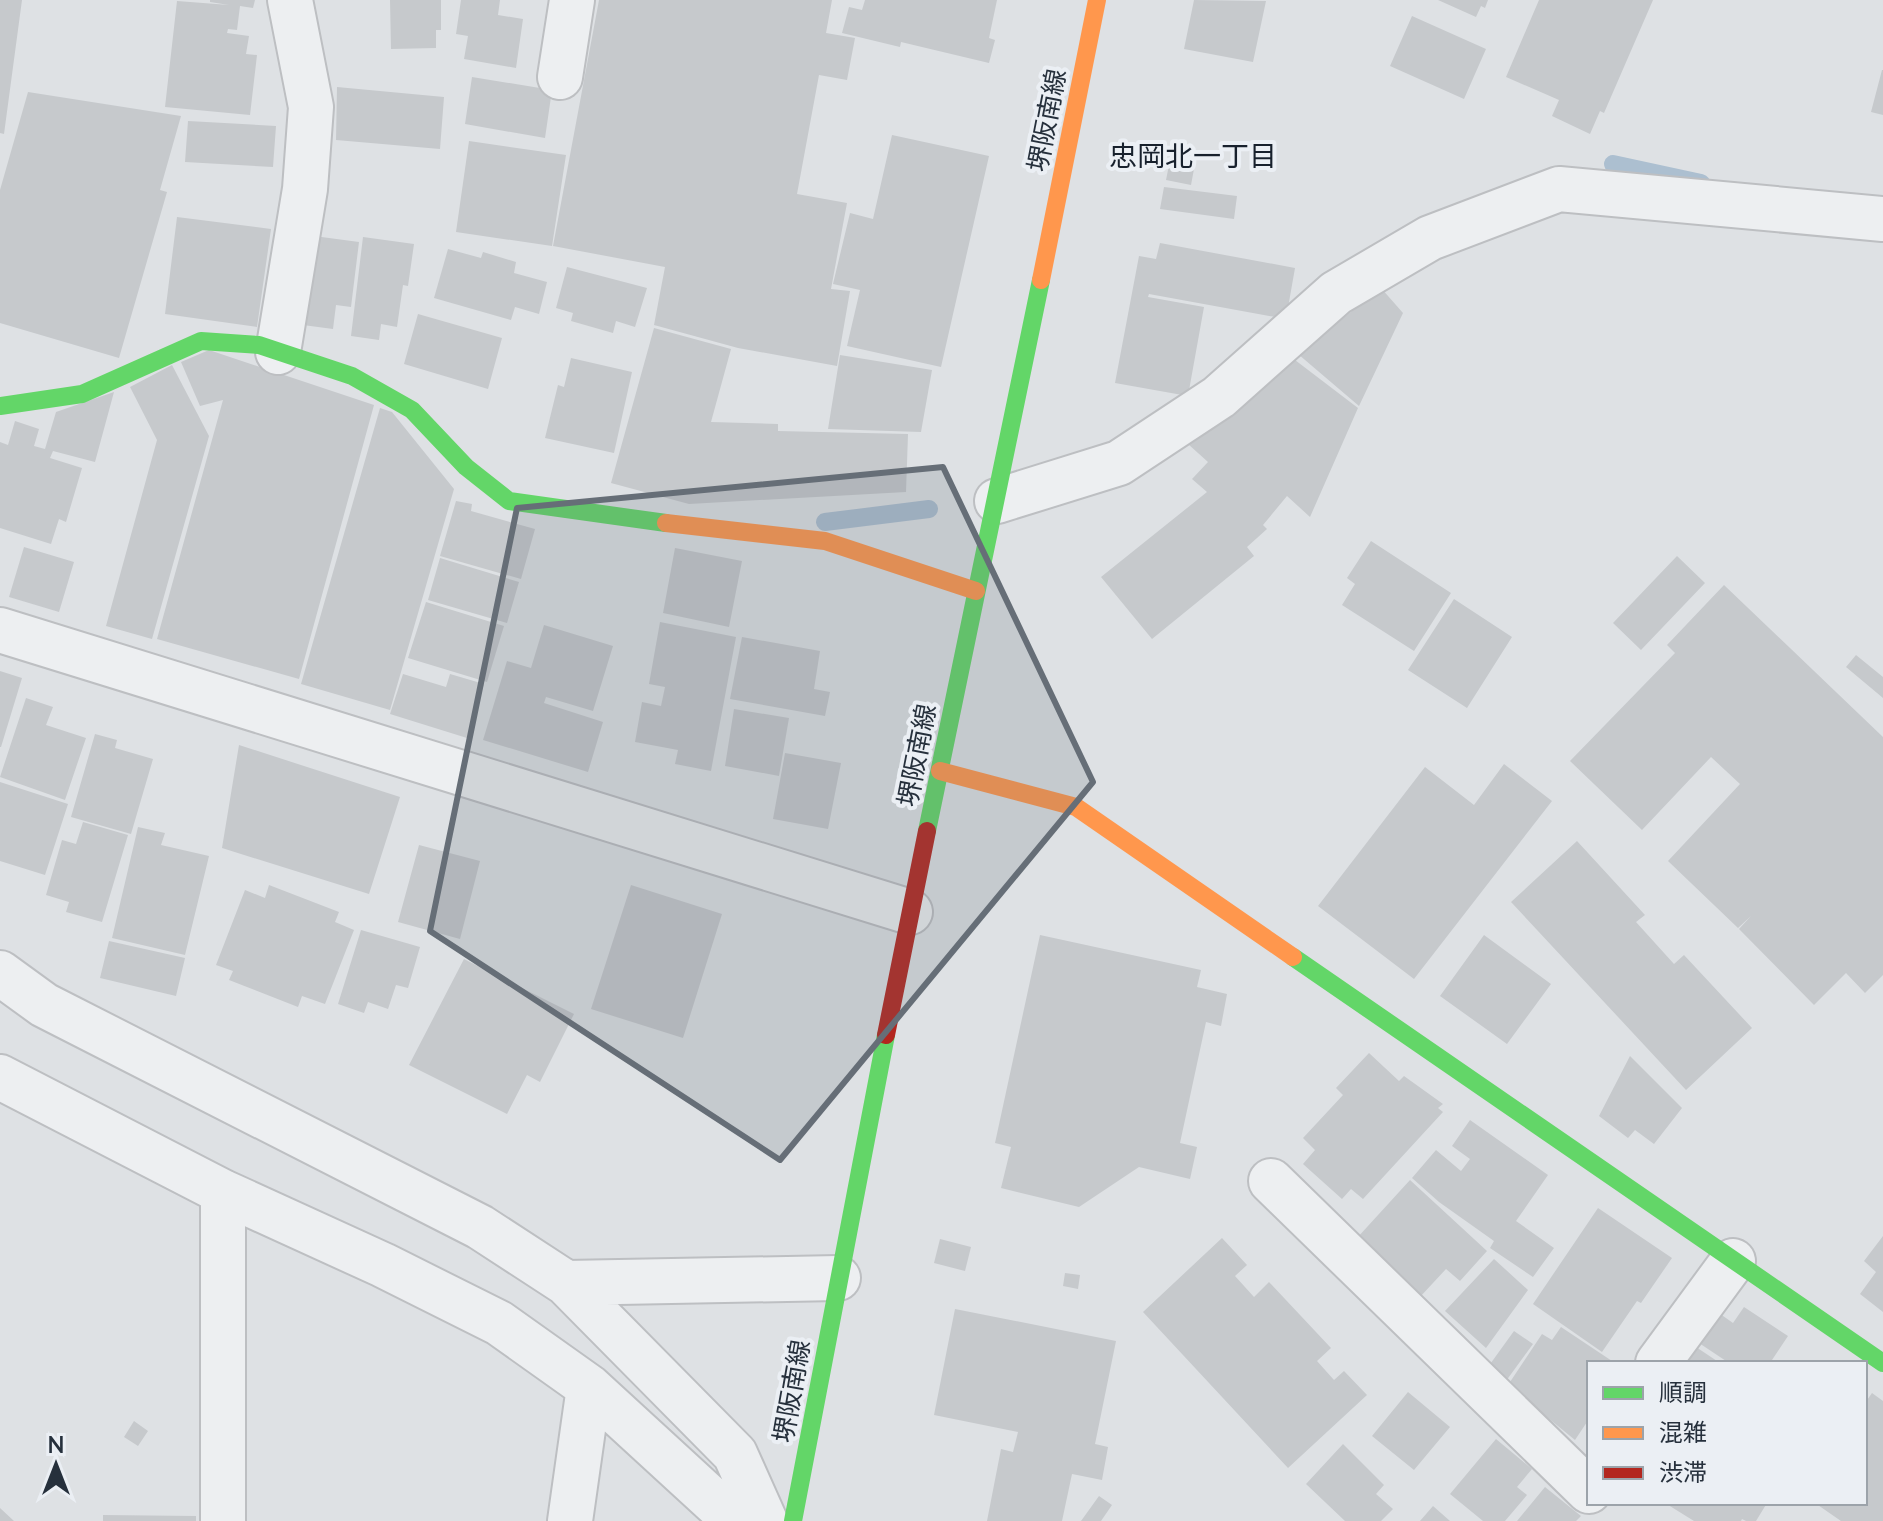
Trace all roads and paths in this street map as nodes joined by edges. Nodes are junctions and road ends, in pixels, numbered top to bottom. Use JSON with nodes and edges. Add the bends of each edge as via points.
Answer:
{"nodes":[{"id":1,"x":290,"y":0,"type":"edge"},
{"id":2,"x":572,"y":0,"type":"edge"},
{"id":3,"x":1097,"y":0,"type":"edge"},
{"id":4,"x":560,"y":77,"type":"dead end"},
{"id":5,"x":1883,"y":219,"type":"edge"},
{"id":6,"x":278,"y":352,"type":"junction"},
{"id":7,"x":0,"y":406,"type":"edge"},
{"id":8,"x":997,"y":501,"type":"junction"},
{"id":9,"x":976,"y":591,"type":"junction"},
{"id":10,"x":0,"y":630,"type":"edge"},
{"id":11,"x":940,"y":771,"type":"junction"},
{"id":12,"x":910,"y":912,"type":"junction"},
{"id":13,"x":0,"y":973,"type":"edge"},
{"id":14,"x":0,"y":1077,"type":"edge"},
{"id":15,"x":1271,"y":1181,"type":"dead end"},
{"id":16,"x":223,"y":1192,"type":"junction"},
{"id":17,"x":1733,"y":1261,"type":"junction"},
{"id":18,"x":838,"y":1278,"type":"junction"},
{"id":19,"x":566,"y":1283,"type":"junction"},
{"id":20,"x":1659,"y":1361,"type":"edge"},
{"id":21,"x":1883,"y":1363,"type":"edge"},
{"id":22,"x":589,"y":1387,"type":"junction"},
{"id":23,"x":1587,"y":1481,"type":"edge"},
{"id":24,"x":223,"y":1521,"type":"edge"},
{"id":25,"x":570,"y":1521,"type":"edge"},
{"id":26,"x":735,"y":1521,"type":"edge"},
{"id":27,"x":765,"y":1521,"type":"edge"},
{"id":28,"x":793,"y":1521,"type":"edge"}],
"edges":[{"from":1,"to":6,"type":"street","via":[[311,107],[305,189]]},
{"from":2,"to":4,"type":"street"},
{"from":3,"to":8,"type":"street","name":"堺阪南線"},
{"from":5,"to":8,"type":"street","via":[[1559,189],[1430,238],[1336,293],[1219,397],[1119,463]]},
{"from":6,"to":7,"type":"street","via":[[259,345],[201,341],[82,394]]},
{"from":6,"to":9,"type":"street","via":[[352,376],[412,410],[466,467],[509,501],[825,541]]},
{"from":8,"to":9,"type":"street","name":"堺阪南線"},
{"from":9,"to":11,"type":"street","name":"堺阪南線"},
{"from":10,"to":12,"type":"street"},
{"from":11,"to":12,"type":"street","name":"堺阪南線"},
{"from":11,"to":17,"type":"street","via":[[1076,807]]},
{"from":12,"to":18,"type":"street","name":"堺阪南線"},
{"from":13,"to":19,"type":"street","via":[[44,1005],[480,1227]]},
{"from":14,"to":16,"type":"street"},
{"from":15,"to":23,"type":"street"},
{"from":16,"to":22,"type":"street","via":[[499,1323]]},
{"from":16,"to":24,"type":"street"},
{"from":17,"to":20,"type":"street"},
{"from":17,"to":21,"type":"street"},
{"from":18,"to":19,"type":"street"},
{"from":18,"to":28,"type":"street","name":"堺阪南線"},
{"from":19,"to":27,"type":"street","via":[[735,1454]]},
{"from":22,"to":25,"type":"street"},
{"from":22,"to":26,"type":"street"}]}
